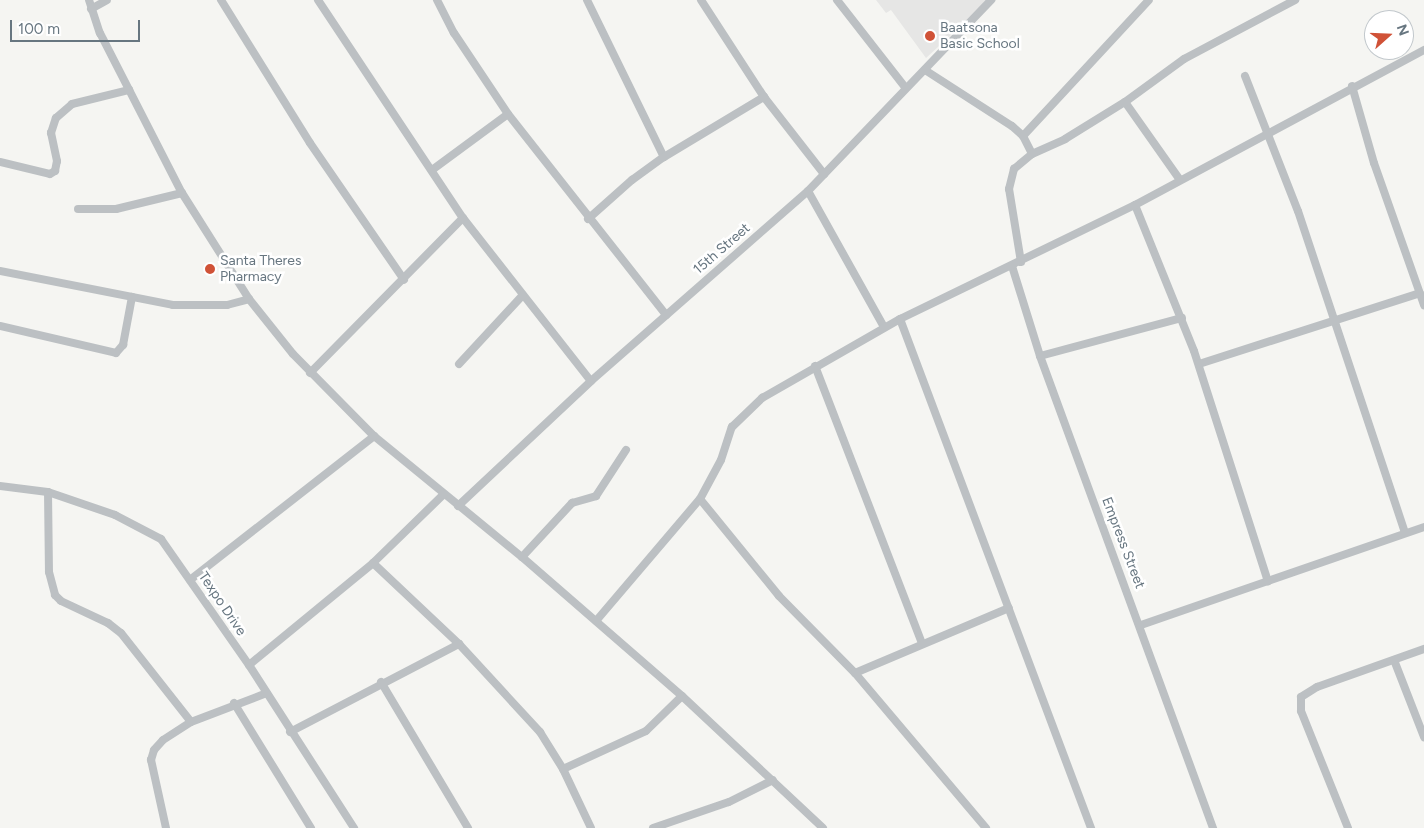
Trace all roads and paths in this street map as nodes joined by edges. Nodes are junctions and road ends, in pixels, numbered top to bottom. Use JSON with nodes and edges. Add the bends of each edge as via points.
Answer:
{"nodes":[{"id":1,"x":90,"y":0,"type":"edge"},
{"id":2,"x":107,"y":0,"type":"edge"},
{"id":3,"x":221,"y":0,"type":"edge"},
{"id":4,"x":318,"y":0,"type":"edge"},
{"id":5,"x":437,"y":0,"type":"edge"},
{"id":6,"x":587,"y":0,"type":"edge"},
{"id":7,"x":701,"y":0,"type":"edge"},
{"id":8,"x":837,"y":0,"type":"edge"},
{"id":9,"x":990,"y":0,"type":"edge"},
{"id":10,"x":1149,"y":0,"type":"edge"},
{"id":11,"x":1295,"y":0,"type":"edge"},
{"id":12,"x":90,"y":9,"type":"junction"},
{"id":13,"x":1424,"y":50,"type":"edge"},
{"id":14,"x":925,"y":70,"type":"junction"},
{"id":15,"x":1245,"y":76,"type":"dead end"},
{"id":16,"x":1352,"y":86,"type":"junction"},
{"id":17,"x":905,"y":87,"type":"junction"},
{"id":18,"x":129,"y":90,"type":"junction"},
{"id":19,"x":764,"y":97,"type":"junction"},
{"id":20,"x":1125,"y":102,"type":"junction"},
{"id":21,"x":508,"y":114,"type":"junction"},
{"id":22,"x":1268,"y":134,"type":"junction"},
{"id":23,"x":1022,"y":136,"type":"junction"},
{"id":24,"x":1032,"y":154,"type":"junction"},
{"id":25,"x":664,"y":157,"type":"junction"},
{"id":26,"x":0,"y":162,"type":"edge"},
{"id":27,"x":432,"y":170,"type":"junction"},
{"id":28,"x":824,"y":174,"type":"junction"},
{"id":29,"x":1180,"y":180,"type":"junction"},
{"id":30,"x":808,"y":191,"type":"junction"},
{"id":31,"x":182,"y":194,"type":"junction"},
{"id":32,"x":1135,"y":205,"type":"junction"},
{"id":33,"x":78,"y":209,"type":"dead end"},
{"id":34,"x":463,"y":218,"type":"junction"},
{"id":35,"x":588,"y":219,"type":"junction"},
{"id":36,"x":1021,"y":262,"type":"junction"},
{"id":37,"x":1012,"y":266,"type":"junction"},
{"id":38,"x":0,"y":271,"type":"edge"},
{"id":39,"x":404,"y":280,"type":"junction"},
{"id":40,"x":1420,"y":293,"type":"junction"},
{"id":41,"x":522,"y":296,"type":"junction"},
{"id":42,"x":132,"y":297,"type":"junction"},
{"id":43,"x":249,"y":300,"type":"junction"},
{"id":44,"x":1424,"y":305,"type":"edge"},
{"id":45,"x":666,"y":314,"type":"junction"},
{"id":46,"x":1182,"y":318,"type":"junction"},
{"id":47,"x":1334,"y":318,"type":"junction"},
{"id":48,"x":900,"y":319,"type":"junction"},
{"id":49,"x":0,"y":326,"type":"edge"},
{"id":50,"x":884,"y":327,"type":"junction"},
{"id":51,"x":1040,"y":356,"type":"junction"},
{"id":52,"x":459,"y":364,"type":"dead end"},
{"id":53,"x":1199,"y":364,"type":"junction"},
{"id":54,"x":815,"y":366,"type":"junction"},
{"id":55,"x":310,"y":372,"type":"junction"},
{"id":56,"x":591,"y":381,"type":"junction"},
{"id":57,"x":374,"y":436,"type":"junction"},
{"id":58,"x":626,"y":450,"type":"dead end"},
{"id":59,"x":0,"y":486,"type":"edge"},
{"id":60,"x":48,"y":492,"type":"junction"},
{"id":61,"x":443,"y":495,"type":"junction"},
{"id":62,"x":700,"y":499,"type":"junction"},
{"id":63,"x":458,"y":506,"type":"junction"},
{"id":64,"x":1424,"y":527,"type":"edge"},
{"id":65,"x":1406,"y":533,"type":"junction"},
{"id":66,"x":522,"y":557,"type":"junction"},
{"id":67,"x":372,"y":562,"type":"junction"},
{"id":68,"x":190,"y":580,"type":"junction"},
{"id":69,"x":1268,"y":581,"type":"junction"},
{"id":70,"x":1009,"y":608,"type":"junction"},
{"id":71,"x":596,"y":621,"type":"junction"},
{"id":72,"x":1141,"y":625,"type":"junction"},
{"id":73,"x":922,"y":643,"type":"junction"},
{"id":74,"x":459,"y":644,"type":"junction"},
{"id":75,"x":1424,"y":649,"type":"edge"},
{"id":76,"x":1394,"y":660,"type":"junction"},
{"id":77,"x":249,"y":665,"type":"junction"},
{"id":78,"x":855,"y":673,"type":"junction"},
{"id":79,"x":381,"y":682,"type":"junction"},
{"id":80,"x":267,"y":694,"type":"junction"},
{"id":81,"x":682,"y":696,"type":"junction"},
{"id":82,"x":234,"y":704,"type":"junction"},
{"id":83,"x":191,"y":722,"type":"junction"},
{"id":84,"x":290,"y":732,"type":"junction"},
{"id":85,"x":1424,"y":737,"type":"edge"},
{"id":86,"x":564,"y":769,"type":"junction"},
{"id":87,"x":773,"y":780,"type":"junction"},
{"id":88,"x":166,"y":828,"type":"edge"},
{"id":89,"x":310,"y":828,"type":"edge"},
{"id":90,"x":354,"y":828,"type":"edge"},
{"id":91,"x":468,"y":828,"type":"edge"},
{"id":92,"x":591,"y":828,"type":"edge"},
{"id":93,"x":653,"y":828,"type":"edge"},
{"id":94,"x":823,"y":828,"type":"edge"},
{"id":95,"x":986,"y":828,"type":"edge"},
{"id":96,"x":1091,"y":828,"type":"edge"},
{"id":97,"x":1214,"y":828,"type":"edge"},
{"id":98,"x":1348,"y":828,"type":"edge"}],
"edges":[{"from":1,"to":12,"type":"street"},
{"from":2,"to":12,"type":"street"},
{"from":3,"to":39,"type":"street","via":[[310,143]]},
{"from":4,"to":27,"type":"street"},
{"from":5,"to":21,"type":"street","via":[[454,33]]},
{"from":6,"to":25,"type":"street"},
{"from":7,"to":19,"type":"street"},
{"from":8,"to":17,"type":"street"},
{"from":9,"to":14,"type":"street","name":"15th Street"},
{"from":10,"to":23,"type":"street"},
{"from":11,"to":20,"type":"street","via":[[1226,34]]},
{"from":12,"to":18,"type":"street"},
{"from":13,"to":16,"type":"street"},
{"from":14,"to":17,"type":"street","name":"15th Street"},
{"from":14,"to":23,"type":"street"},
{"from":15,"to":22,"type":"street"},
{"from":16,"to":22,"type":"street"},
{"from":16,"to":40,"type":"street","via":[[1374,163]]},
{"from":17,"to":28,"type":"street","name":"15th Street"},
{"from":18,"to":26,"type":"street","via":[[72,104],[56,118],[51,133],[57,161],[55,171],[50,174]]},
{"from":18,"to":31,"type":"street"},
{"from":19,"to":25,"type":"street"},
{"from":19,"to":28,"type":"street"},
{"from":20,"to":24,"type":"street","via":[[1065,139]]},
{"from":20,"to":29,"type":"street"},
{"from":21,"to":27,"type":"street"},
{"from":21,"to":35,"type":"street"},
{"from":22,"to":29,"type":"street"},
{"from":22,"to":47,"type":"street"},
{"from":23,"to":24,"type":"street"},
{"from":24,"to":36,"type":"street","via":[[1014,169],[1010,179]]},
{"from":25,"to":35,"type":"street"},
{"from":27,"to":34,"type":"street"},
{"from":28,"to":30,"type":"street","name":"15th Street"},
{"from":29,"to":32,"type":"street"},
{"from":30,"to":45,"type":"street","name":"15th Street"},
{"from":30,"to":50,"type":"street"},
{"from":31,"to":33,"type":"street","via":[[116,209]]},
{"from":31,"to":43,"type":"street"},
{"from":32,"to":36,"type":"street"},
{"from":32,"to":46,"type":"street"},
{"from":34,"to":39,"type":"street"},
{"from":34,"to":41,"type":"street"},
{"from":35,"to":45,"type":"street"},
{"from":36,"to":37,"type":"street"},
{"from":37,"to":48,"type":"street"},
{"from":37,"to":51,"type":"street","name":"Empress Street"},
{"from":38,"to":42,"type":"street"},
{"from":39,"to":55,"type":"street"},
{"from":40,"to":44,"type":"street"},
{"from":40,"to":47,"type":"street"},
{"from":41,"to":52,"type":"street"},
{"from":41,"to":56,"type":"street"},
{"from":42,"to":43,"type":"street","via":[[200,306]]},
{"from":42,"to":49,"type":"street","via":[[124,345],[116,353]]},
{"from":43,"to":55,"type":"street"},
{"from":45,"to":56,"type":"street","name":"15th Street"},
{"from":46,"to":51,"type":"street"},
{"from":46,"to":53,"type":"street"},
{"from":47,"to":53,"type":"street","via":[[1314,329]]},
{"from":47,"to":65,"type":"street"},
{"from":48,"to":50,"type":"street"},
{"from":48,"to":70,"type":"street"},
{"from":50,"to":54,"type":"street"},
{"from":51,"to":72,"type":"street","name":"Empress Street"},
{"from":53,"to":69,"type":"street"},
{"from":54,"to":62,"type":"street","via":[[743,413],[732,427],[721,460]]},
{"from":54,"to":73,"type":"street"},
{"from":55,"to":57,"type":"street"},
{"from":56,"to":63,"type":"street","name":"15th Street"},
{"from":57,"to":61,"type":"street"},
{"from":57,"to":68,"type":"street"},
{"from":58,"to":66,"type":"street","via":[[596,496],[572,503]]},
{"from":59,"to":60,"type":"street","name":"Texpo Drive"},
{"from":60,"to":68,"type":"street","name":"Texpo Drive","via":[[148,529],[161,539]]},
{"from":60,"to":83,"type":"street","via":[[48,564],[56,595],[61,601],[108,622],[121,633]]},
{"from":61,"to":63,"type":"street"},
{"from":61,"to":67,"type":"street"},
{"from":62,"to":71,"type":"street"},
{"from":62,"to":78,"type":"street","via":[[794,613]]},
{"from":63,"to":66,"type":"street"},
{"from":64,"to":65,"type":"street"},
{"from":65,"to":69,"type":"street"},
{"from":66,"to":71,"type":"street"},
{"from":67,"to":74,"type":"street"},
{"from":67,"to":77,"type":"street"},
{"from":68,"to":77,"type":"street","name":"Texpo Drive"},
{"from":69,"to":72,"type":"street"},
{"from":70,"to":73,"type":"street"},
{"from":70,"to":96,"type":"street"},
{"from":71,"to":81,"type":"street"},
{"from":72,"to":97,"type":"street","name":"Empress Street"},
{"from":73,"to":78,"type":"street"},
{"from":74,"to":79,"type":"street"},
{"from":74,"to":86,"type":"street","via":[[540,732]]},
{"from":75,"to":76,"type":"street"},
{"from":76,"to":85,"type":"street"},
{"from":76,"to":98,"type":"street","via":[[1317,687],[1301,697],[1301,711]]},
{"from":77,"to":80,"type":"street","name":"Texpo Drive"},
{"from":78,"to":95,"type":"street"},
{"from":79,"to":84,"type":"street"},
{"from":79,"to":91,"type":"street"},
{"from":80,"to":82,"type":"street"},
{"from":80,"to":84,"type":"street","name":"Texpo Drive"},
{"from":81,"to":86,"type":"street","via":[[646,731]]},
{"from":81,"to":87,"type":"street"},
{"from":82,"to":83,"type":"street"},
{"from":82,"to":89,"type":"street"},
{"from":83,"to":88,"type":"street","via":[[164,740],[154,750],[151,760]]},
{"from":84,"to":90,"type":"street","name":"Texpo Drive"},
{"from":86,"to":92,"type":"street"},
{"from":87,"to":93,"type":"street","via":[[729,802]]},
{"from":87,"to":94,"type":"street"}]}
